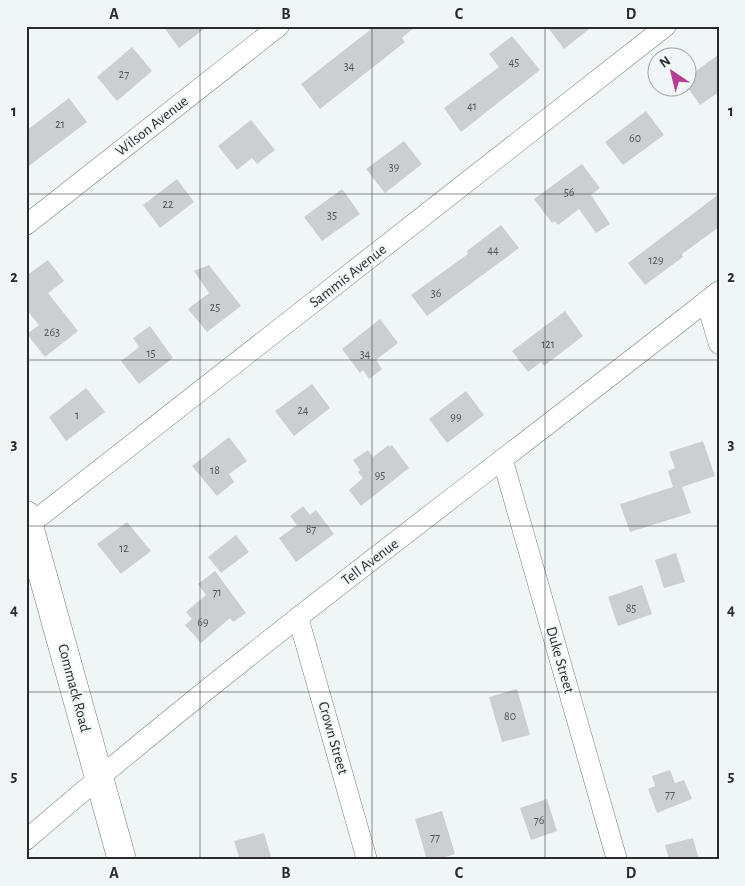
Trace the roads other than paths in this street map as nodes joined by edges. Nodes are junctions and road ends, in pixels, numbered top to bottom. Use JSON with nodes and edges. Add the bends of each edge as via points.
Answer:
{"nodes":[{"id":1,"x":279,"y":26,"type":"edge"},
{"id":2,"x":666,"y":26,"type":"edge"},
{"id":3,"x":26,"y":225,"type":"edge"},
{"id":4,"x":713,"y":296,"type":"edge"},
{"id":5,"x":719,"y":344,"type":"edge"},
{"id":6,"x":503,"y":461,"type":"junction"},
{"id":7,"x":28,"y":520,"type":"edge"},
{"id":8,"x":298,"y":617,"type":"junction"},
{"id":9,"x":99,"y":778,"type":"junction"},
{"id":10,"x":26,"y":840,"type":"edge"},
{"id":11,"x":122,"y":860,"type":"edge"},
{"id":12,"x":367,"y":860,"type":"edge"},
{"id":13,"x":617,"y":860,"type":"edge"}],
"edges":[{"from":1,"to":3,"type":"street","name":"Wilson Avenue"},
{"from":2,"to":7,"type":"street","name":"Sammis Avenue"},
{"from":4,"to":5,"type":"street"},
{"from":4,"to":6,"type":"street","name":"Tell Avenue"},
{"from":6,"to":8,"type":"street","name":"Tell Avenue"},
{"from":6,"to":13,"type":"street","name":"Duke Street"},
{"from":7,"to":9,"type":"main road","name":"Commack Road"},
{"from":8,"to":9,"type":"street","name":"Tell Avenue"},
{"from":8,"to":12,"type":"street","name":"Crown Street"},
{"from":9,"to":10,"type":"street","name":"Tell Avenue"},
{"from":9,"to":11,"type":"main road","name":"Commack Road"}]}
